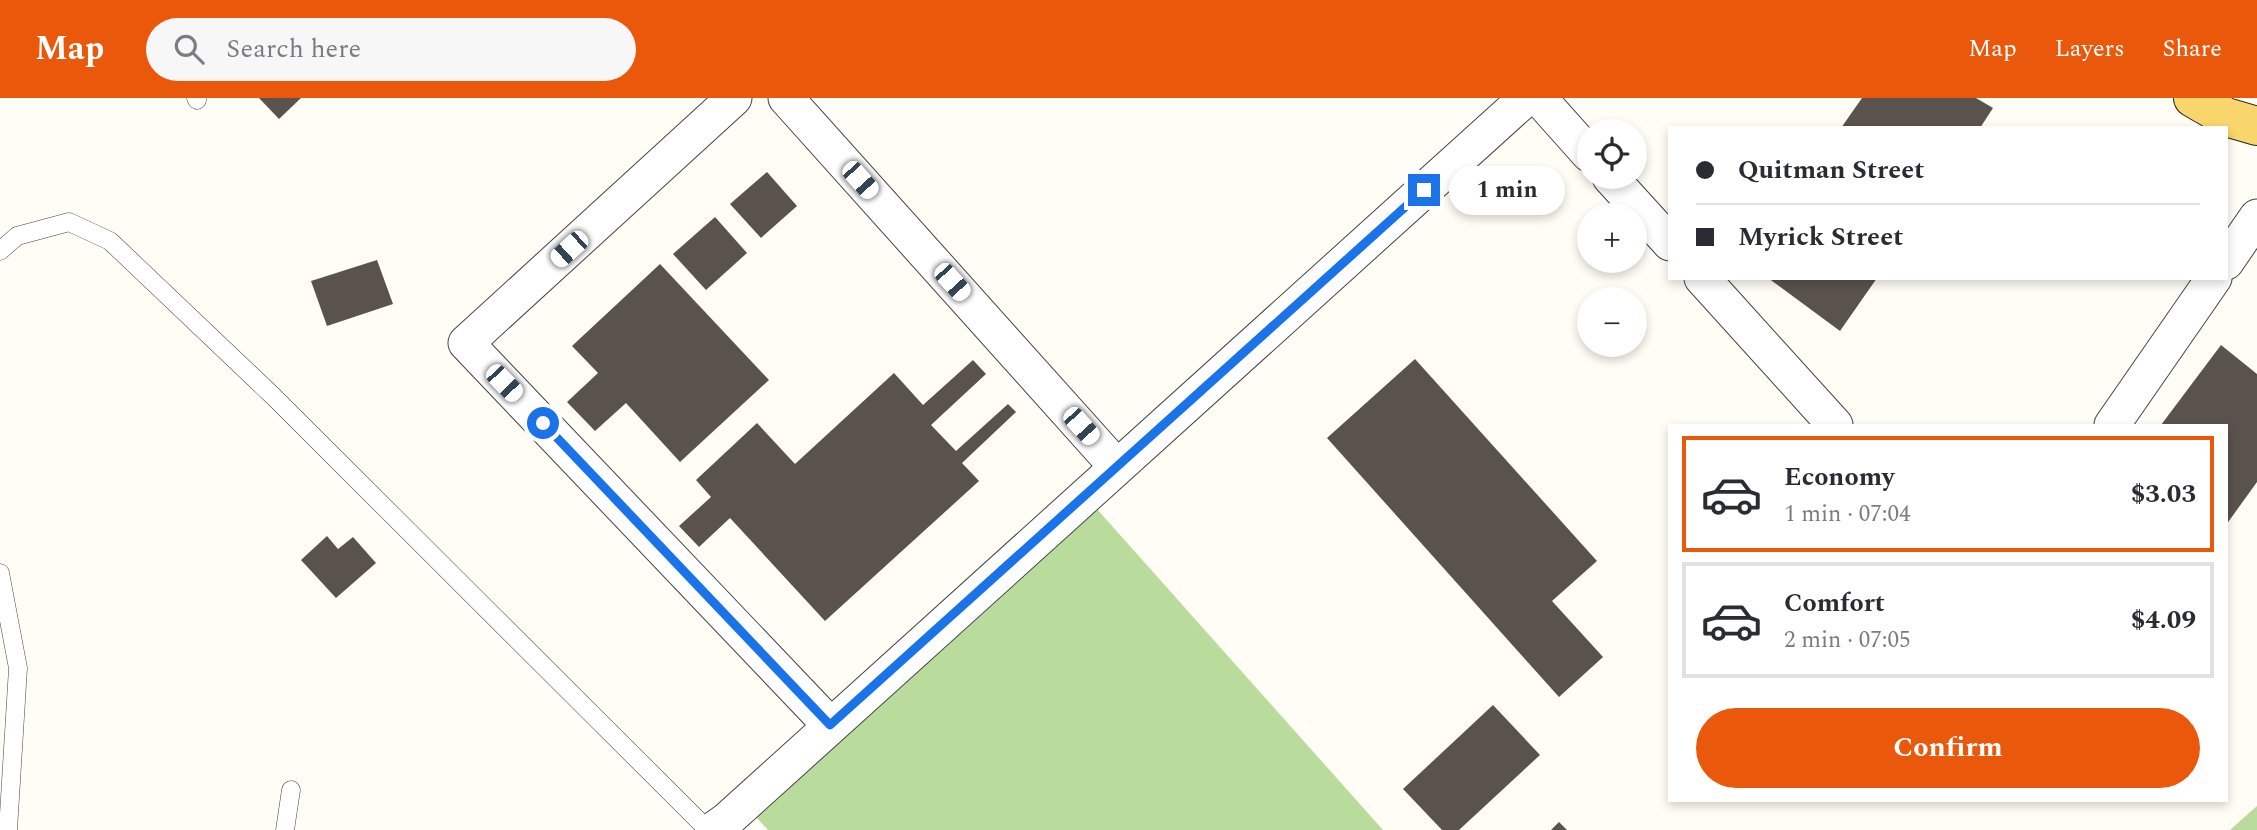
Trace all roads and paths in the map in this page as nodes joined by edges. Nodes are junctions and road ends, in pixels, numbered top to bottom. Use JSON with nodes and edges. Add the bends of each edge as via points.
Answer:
{"nodes":[{"id":1,"x":734,"y":98,"type":"edge"},
{"id":2,"x":786,"y":98,"type":"edge"},
{"id":3,"x":1526,"y":98,"type":"edge"},
{"id":4,"x":1538,"y":98,"type":"edge"},
{"id":5,"x":2193,"y":98,"type":"edge"},
{"id":6,"x":2257,"y":126,"type":"edge"},
{"id":7,"x":1577,"y":141,"type":"edge"},
{"id":8,"x":1621,"y":189,"type":"edge"},
{"id":9,"x":2257,"y":217,"type":"edge"},
{"id":10,"x":1668,"y":241,"type":"edge"},
{"id":11,"x":0,"y":251,"type":"edge"},
{"id":12,"x":2228,"y":259,"type":"edge"},
{"id":13,"x":1704,"y":280,"type":"edge"},
{"id":14,"x":2213,"y":280,"type":"edge"},
{"id":15,"x":1834,"y":424,"type":"edge"},
{"id":16,"x":2113,"y":424,"type":"edge"},
{"id":17,"x":1117,"y":467,"type":"junction"},
{"id":18,"x":0,"y":573,"type":"edge"},
{"id":19,"x":830,"y":725,"type":"junction"},
{"id":20,"x":291,"y":790,"type":"dead end"},
{"id":21,"x":8,"y":830,"type":"edge"},
{"id":22,"x":285,"y":830,"type":"edge"},
{"id":23,"x":711,"y":830,"type":"edge"}],
"edges":[{"from":1,"to":19,"type":"street","via":[[466,343]]},
{"from":2,"to":17,"type":"street"},
{"from":3,"to":17,"type":"street"},
{"from":4,"to":7,"type":"street"},
{"from":5,"to":6,"type":"main road","via":[[2212,111]]},
{"from":8,"to":10,"type":"street"},
{"from":9,"to":12,"type":"street"},
{"from":11,"to":23,"type":"lane","via":[[17,236],[69,222],[110,241]]},
{"from":13,"to":15,"type":"street"},
{"from":14,"to":16,"type":"street"},
{"from":17,"to":19,"type":"street"},
{"from":18,"to":21,"type":"lane","via":[[18,668]]},
{"from":19,"to":23,"type":"street"},
{"from":20,"to":22,"type":"lane"}]}
